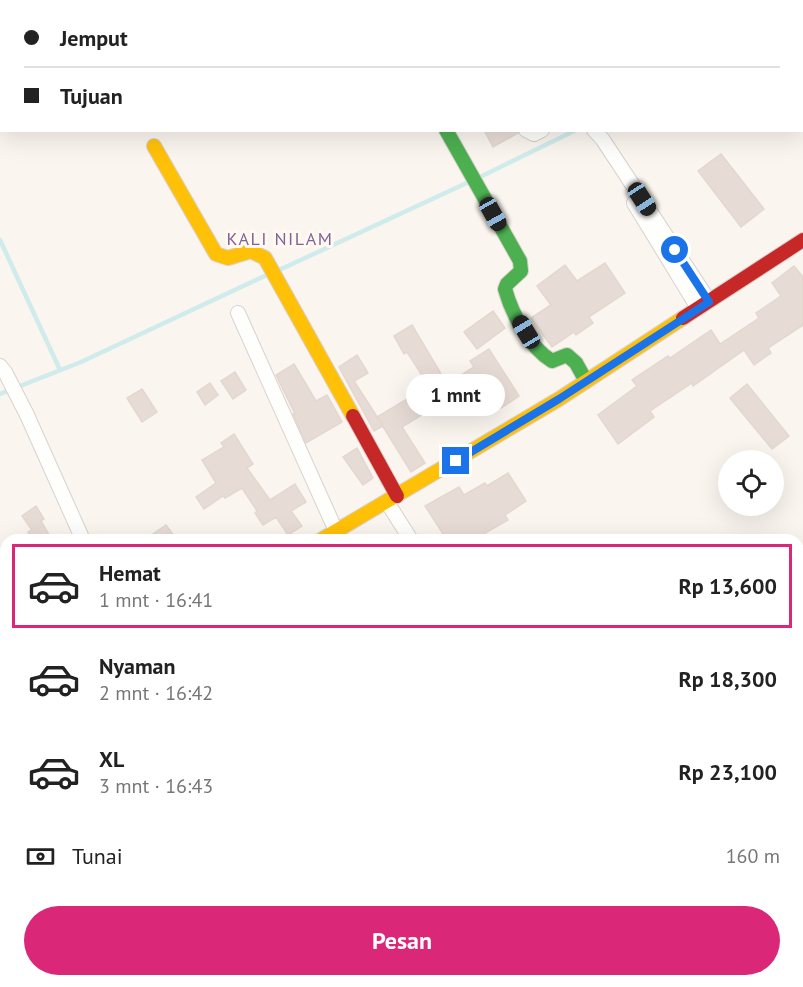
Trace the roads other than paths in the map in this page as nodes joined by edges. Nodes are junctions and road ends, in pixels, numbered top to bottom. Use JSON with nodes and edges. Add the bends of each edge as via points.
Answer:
{"nodes":[{"id":1,"x":447,"y":132,"type":"edge"},
{"id":2,"x":595,"y":132,"type":"edge"},
{"id":3,"x":154,"y":146,"type":"dead end"},
{"id":4,"x":803,"y":240,"type":"edge"},
{"id":5,"x":704,"y":305,"type":"junction"},
{"id":6,"x":238,"y":313,"type":"dead end"},
{"id":7,"x":3,"y":369,"type":"edge"},
{"id":8,"x":586,"y":381,"type":"junction"},
{"id":9,"x":392,"y":499,"type":"junction"},
{"id":10,"x":336,"y":531,"type":"junction"},
{"id":11,"x":80,"y":534,"type":"edge"},
{"id":12,"x":331,"y":534,"type":"edge"},
{"id":13,"x":408,"y":534,"type":"edge"}],
"edges":[{"from":1,"to":8,"type":"street","via":[[520,261],[520,271],[505,289],[515,314],[543,356],[552,361],[567,355]]},
{"from":2,"to":5,"type":"street"},
{"from":3,"to":9,"type":"street","via":[[216,254],[227,259],[247,250],[258,251],[265,258]]},
{"from":4,"to":5,"type":"street"},
{"from":5,"to":8,"type":"street"},
{"from":6,"to":10,"type":"street"},
{"from":7,"to":11,"type":"street"},
{"from":8,"to":9,"type":"street"},
{"from":9,"to":10,"type":"street"},
{"from":9,"to":13,"type":"street"},
{"from":10,"to":12,"type":"street"}]}
